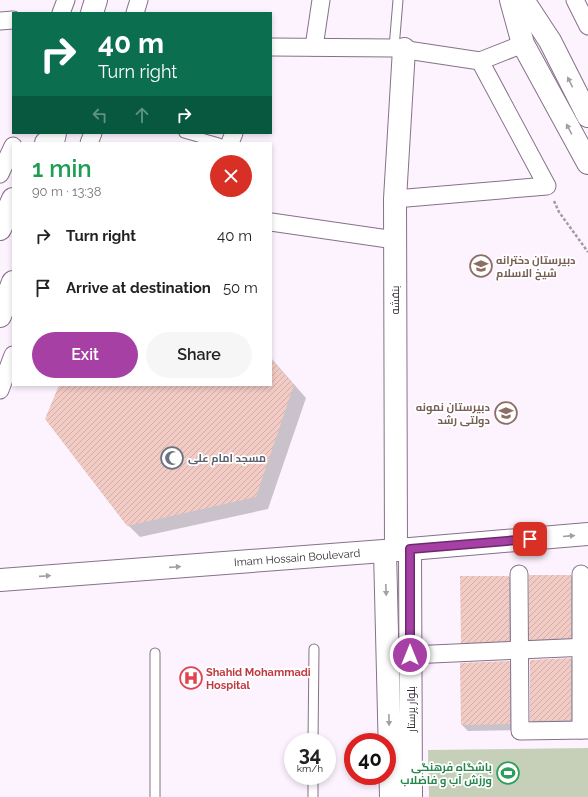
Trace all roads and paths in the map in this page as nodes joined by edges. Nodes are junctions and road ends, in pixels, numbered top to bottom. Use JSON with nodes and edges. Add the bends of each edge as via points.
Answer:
{"nodes":[{"id":1,"x":66,"y":0,"type":"edge"},
{"id":2,"x":139,"y":0,"type":"edge"},
{"id":3,"x":321,"y":0,"type":"edge"},
{"id":4,"x":398,"y":0,"type":"edge"},
{"id":5,"x":575,"y":0,"type":"edge"},
{"id":6,"x":524,"y":1,"type":"edge"},
{"id":7,"x":61,"y":12,"type":"edge"},
{"id":8,"x":135,"y":12,"type":"edge"},
{"id":9,"x":12,"y":20,"type":"edge"},
{"id":10,"x":0,"y":21,"type":"edge"},
{"id":11,"x":588,"y":26,"type":"edge"},
{"id":12,"x":523,"y":44,"type":"junction"},
{"id":13,"x":272,"y":47,"type":"edge"},
{"id":14,"x":314,"y":47,"type":"junction"},
{"id":15,"x":399,"y":49,"type":"junction"},
{"id":16,"x":480,"y":61,"type":"junction"},
{"id":17,"x":586,"y":106,"type":"edge"},
{"id":18,"x":188,"y":134,"type":"edge"},
{"id":19,"x":216,"y":142,"type":"edge"},
{"id":20,"x":12,"y":148,"type":"edge"},
{"id":21,"x":588,"y":163,"type":"edge"},
{"id":22,"x":0,"y":174,"type":"edge"},
{"id":23,"x":547,"y":186,"type":"junction"},
{"id":24,"x":395,"y":199,"type":"junction"},
{"id":25,"x":12,"y":200,"type":"edge"},
{"id":26,"x":272,"y":222,"type":"edge"},
{"id":27,"x":0,"y":229,"type":"edge"},
{"id":28,"x":395,"y":240,"type":"junction"},
{"id":29,"x":588,"y":252,"type":"edge"},
{"id":30,"x":12,"y":285,"type":"edge"},
{"id":31,"x":0,"y":316,"type":"edge"},
{"id":32,"x":12,"y":358,"type":"edge"},
{"id":33,"x":0,"y":390,"type":"edge"},
{"id":34,"x":588,"y":534,"type":"edge"},
{"id":35,"x":397,"y":550,"type":"junction"},
{"id":36,"x":519,"y":574,"type":"dead end"},
{"id":37,"x":581,"y":574,"type":"dead end"},
{"id":38,"x":2,"y":578,"type":"edge"},
{"id":39,"x":584,"y":647,"type":"edge"},
{"id":40,"x":314,"y":650,"type":"dead end"},
{"id":41,"x":520,"y":650,"type":"junction"},
{"id":42,"x":155,"y":653,"type":"dead end"},
{"id":43,"x":410,"y":655,"type":"junction"},
{"id":44,"x":585,"y":730,"type":"edge"},
{"id":45,"x":313,"y":733,"type":"edge"},
{"id":46,"x":313,"y":785,"type":"edge"},
{"id":47,"x":155,"y":797,"type":"edge"},
{"id":48,"x":313,"y":797,"type":"edge"},
{"id":49,"x":391,"y":797,"type":"edge"},
{"id":50,"x":411,"y":797,"type":"edge"}],
"edges":[{"from":1,"to":7,"type":"street"},
{"from":2,"to":8,"type":"street"},
{"from":3,"to":14,"type":"street"},
{"from":4,"to":15,"type":"lane"},
{"from":5,"to":11,"type":"street"},
{"from":6,"to":12,"type":"street"},
{"from":17,"to":6,"type":"street","one_way":true,"via":[[550,41]]},
{"from":9,"to":10,"type":"street"},
{"from":12,"to":16,"type":"street"},
{"from":21,"to":12,"type":"street","one_way":true},
{"from":13,"to":14,"type":"street"},
{"from":14,"to":15,"type":"street"},
{"from":15,"to":16,"type":"street"},
{"from":15,"to":24,"type":"street","name":"بنفشه"},
{"from":16,"to":23,"type":"street"},
{"from":18,"to":19,"type":"lane"},
{"from":20,"to":22,"type":"street"},
{"from":23,"to":24,"type":"street"},
{"from":23,"to":29,"type":"path","via":[[559,212]]},
{"from":24,"to":28,"type":"street","name":"بنفشه"},
{"from":25,"to":27,"type":"street"},
{"from":26,"to":28,"type":"street"},
{"from":28,"to":35,"type":"street","name":"بنفشه"},
{"from":30,"to":31,"type":"street"},
{"from":32,"to":33,"type":"street"},
{"from":35,"to":34,"type":"street","name":"Imam Hossain Boulevard","one_way":true},
{"from":38,"to":35,"type":"street","name":"Imam Hossain Boulevard","one_way":true},
{"from":35,"to":43,"type":"street","name":"بلوار پرستار"},
{"from":35,"to":49,"type":"street","name":"بلوار پرستار","one_way":true},
{"from":36,"to":41,"type":"street"},
{"from":37,"to":39,"type":"street"},
{"from":39,"to":41,"type":"street"},
{"from":39,"to":44,"type":"street"},
{"from":40,"to":45,"type":"lane"},
{"from":41,"to":43,"type":"street"},
{"from":41,"to":44,"type":"street","via":[[520,731]]},
{"from":42,"to":47,"type":"lane"},
{"from":43,"to":50,"type":"street","name":"بلوار پرستار"},
{"from":46,"to":48,"type":"lane"}]}
